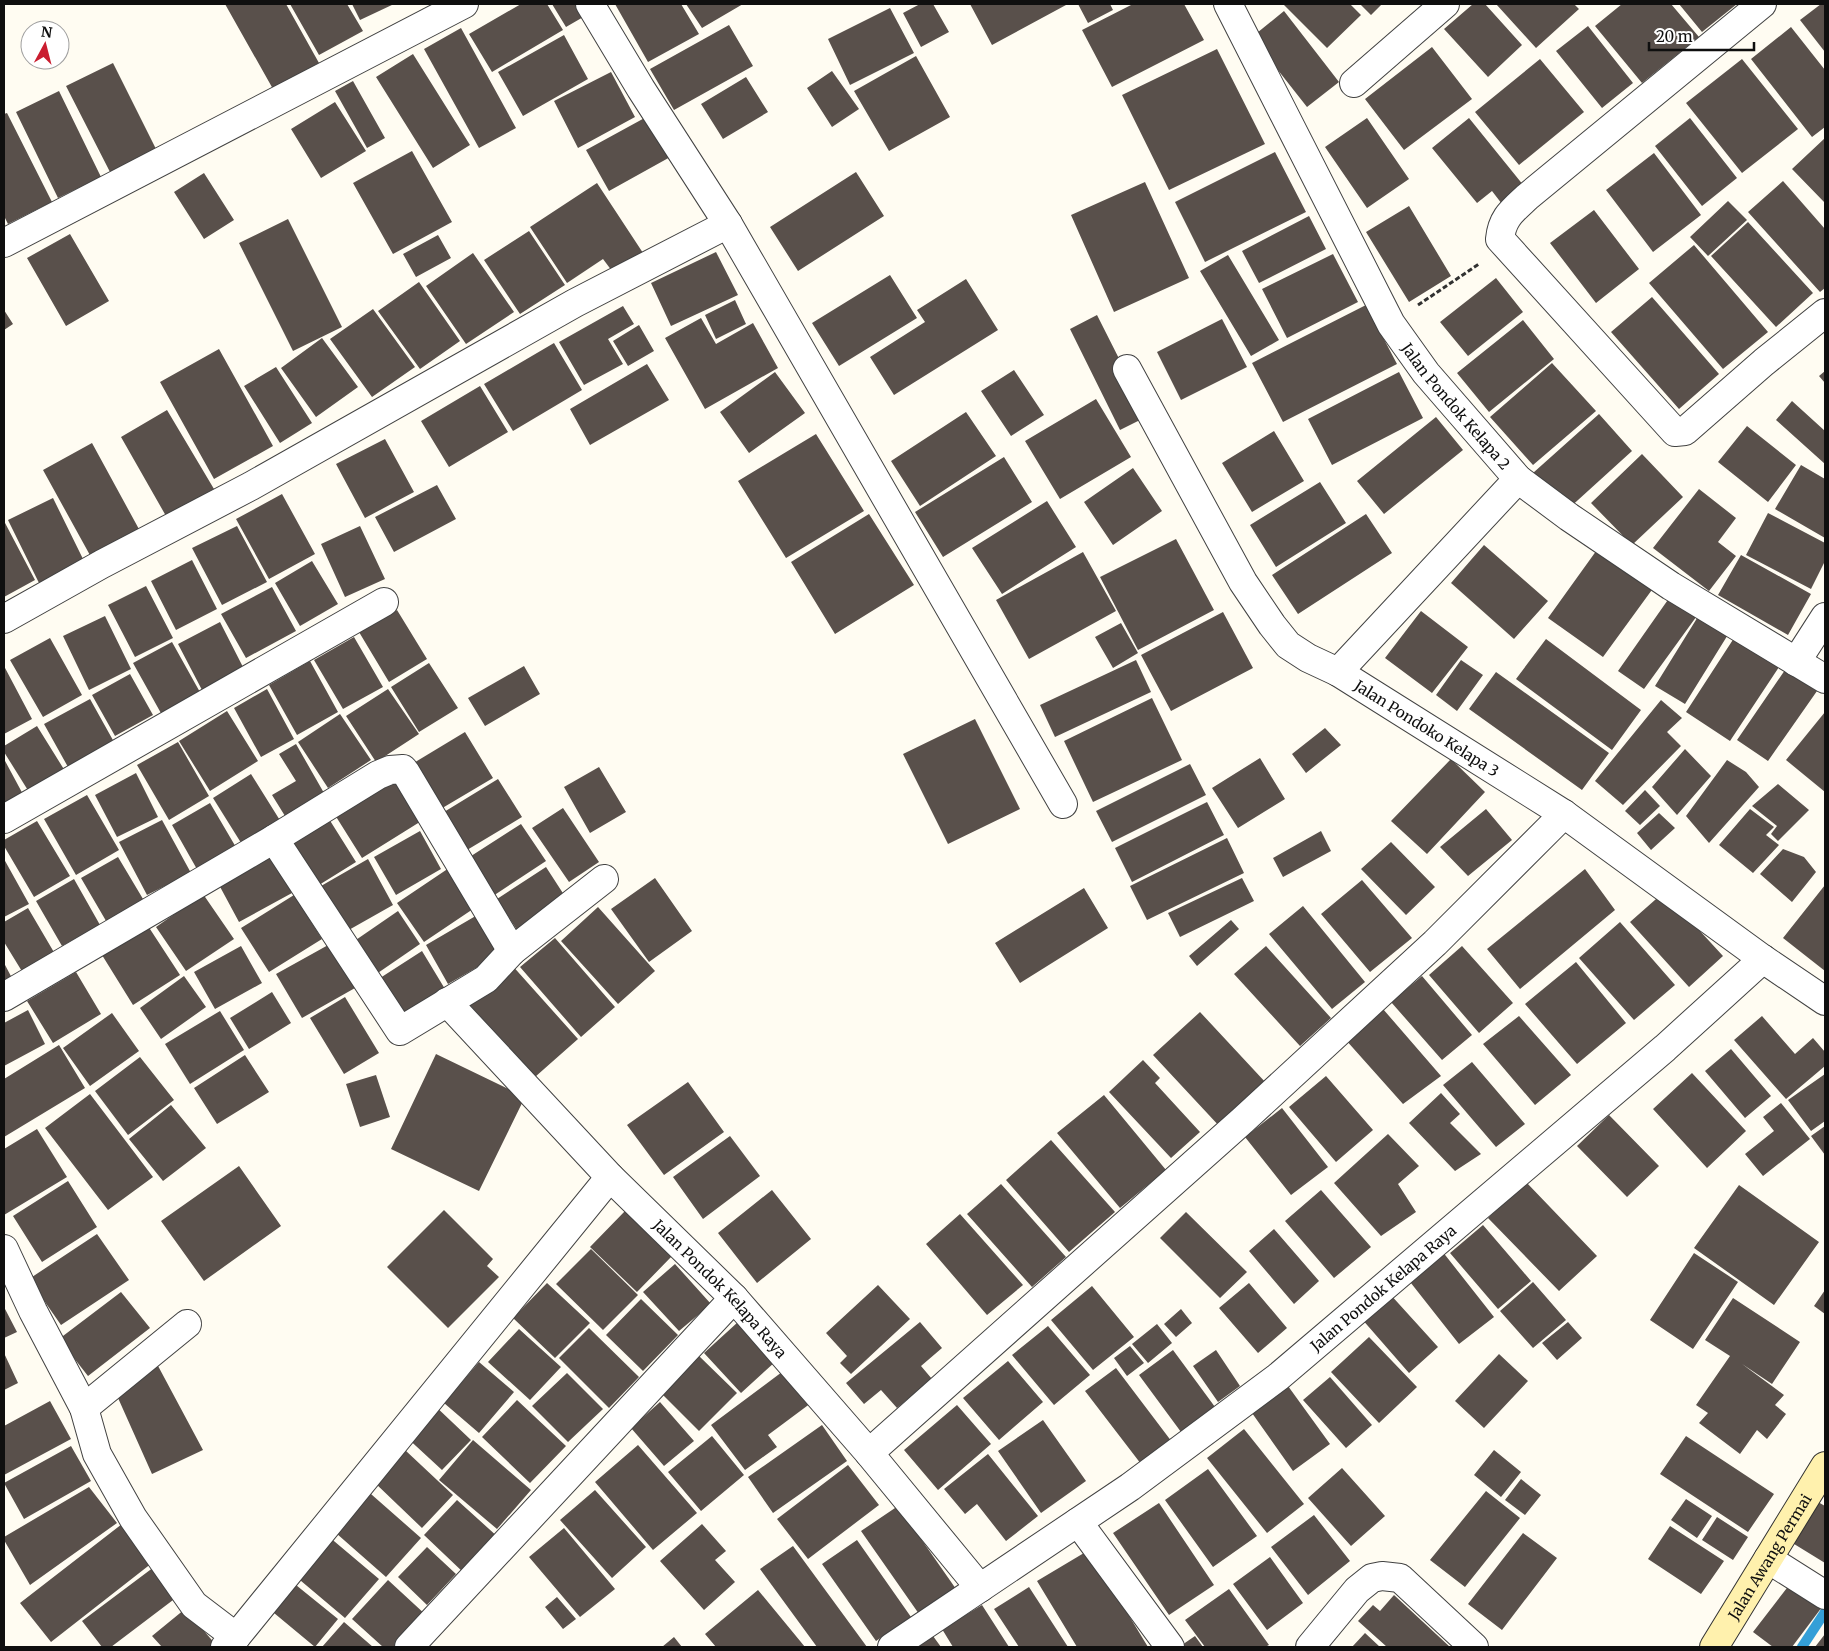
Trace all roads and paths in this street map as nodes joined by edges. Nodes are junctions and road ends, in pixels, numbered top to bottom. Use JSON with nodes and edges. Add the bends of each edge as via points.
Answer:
{"nodes":[{"id":1,"x":464,"y":4,"type":"edge"},
{"id":2,"x":590,"y":4,"type":"edge"},
{"id":3,"x":1228,"y":4,"type":"edge"},
{"id":4,"x":1445,"y":4,"type":"edge"},
{"id":5,"x":1762,"y":4,"type":"edge"},
{"id":6,"x":1354,"y":83,"type":"dead end"},
{"id":7,"x":728,"y":224,"type":"junction"},
{"id":8,"x":4,"y":243,"type":"edge"},
{"id":9,"x":1507,"y":246,"type":"junction"},
{"id":10,"x":1825,"y":313,"type":"edge"},
{"id":11,"x":1391,"y":324,"type":"junction"},
{"id":12,"x":1127,"y":369,"type":"dead end"},
{"id":13,"x":1518,"y":479,"type":"junction"},
{"id":14,"x":384,"y":602,"type":"dead end"},
{"id":15,"x":1825,"y":617,"type":"edge"},
{"id":16,"x":4,"y":619,"type":"edge"},
{"id":17,"x":1796,"y":662,"type":"junction"},
{"id":18,"x":1338,"y":672,"type":"junction"},
{"id":19,"x":1825,"y":679,"type":"edge"},
{"id":20,"x":1063,"y":804,"type":"dead end"},
{"id":21,"x":1564,"y":814,"type":"junction"},
{"id":22,"x":4,"y":819,"type":"edge"},
{"id":23,"x":274,"y":839,"type":"junction"},
{"id":24,"x":604,"y":879,"type":"dead end"},
{"id":25,"x":512,"y":951,"type":"junction"},
{"id":26,"x":1764,"y":959,"type":"junction"},
{"id":27,"x":4,"y":997,"type":"edge"},
{"id":28,"x":1825,"y":1001,"type":"edge"},
{"id":29,"x":447,"y":1002,"type":"junction"},
{"id":30,"x":610,"y":1177,"type":"junction"},
{"id":31,"x":4,"y":1249,"type":"edge"},
{"id":32,"x":734,"y":1298,"type":"junction"},
{"id":33,"x":187,"y":1324,"type":"dead end"},
{"id":34,"x":84,"y":1408,"type":"junction"},
{"id":35,"x":869,"y":1453,"type":"junction"},
{"id":36,"x":1825,"y":1466,"type":"edge"},
{"id":37,"x":1078,"y":1522,"type":"junction"},
{"id":38,"x":1768,"y":1559,"type":"junction"},
{"id":39,"x":980,"y":1588,"type":"junction"},
{"id":40,"x":1823,"y":1594,"type":"edge"},
{"id":41,"x":231,"y":1642,"type":"edge"},
{"id":42,"x":409,"y":1647,"type":"edge"},
{"id":43,"x":892,"y":1647,"type":"edge"},
{"id":44,"x":1170,"y":1647,"type":"edge"},
{"id":45,"x":1310,"y":1647,"type":"edge"},
{"id":46,"x":1474,"y":1647,"type":"edge"},
{"id":47,"x":1714,"y":1647,"type":"edge"}],
"edges":[{"from":1,"to":8,"type":"street"},
{"from":2,"to":7,"type":"street"},
{"from":3,"to":11,"type":"street","name":"Jalan Pondok Kelapa 2"},
{"from":4,"to":6,"type":"street"},
{"from":5,"to":9,"type":"street","via":[[1527,197],[1506,218],[1501,230],[1500,239]]},
{"from":7,"to":16,"type":"street","via":[[575,303],[252,486]]},
{"from":7,"to":20,"type":"street"},
{"from":9,"to":10,"type":"street","via":[[1675,432],[1685,431]]},
{"from":9,"to":11,"type":"path"},
{"from":11,"to":13,"type":"street","name":"Jalan Pondok Kelapa 2","via":[[1426,373]]},
{"from":12,"to":18,"type":"street","name":"Jalan Pondoko Kelapa 3","via":[[1243,582],[1272,625],[1288,645]]},
{"from":13,"to":17,"type":"street","name":"Jalan Pondok Kelapa 2","via":[[1671,586]]},
{"from":13,"to":18,"type":"street"},
{"from":14,"to":22,"type":"street"},
{"from":15,"to":17,"type":"street"},
{"from":17,"to":19,"type":"street","name":"Jalan Pondok Kelapa 2"},
{"from":18,"to":21,"type":"street","name":"Jalan Pondoko Kelapa 3"},
{"from":21,"to":26,"type":"street","name":"Jalan Pondoko Kelapa 3"},
{"from":21,"to":35,"type":"street","via":[[1435,943],[1243,1120]]},
{"from":23,"to":25,"type":"street","via":[[378,775],[403,769]]},
{"from":23,"to":27,"type":"street"},
{"from":23,"to":29,"type":"street","via":[[400,1031]]},
{"from":24,"to":25,"type":"street"},
{"from":25,"to":29,"type":"street","via":[[486,979]]},
{"from":26,"to":28,"type":"street","name":"Jalan Pondoko Kelapa 3"},
{"from":26,"to":37,"type":"street","name":"Jalan Pondok Kelapa Raya","via":[[1665,1048],[1278,1377]]},
{"from":29,"to":30,"type":"street","name":"Jalan Pondok Kelapa Raya"},
{"from":30,"to":32,"type":"street","name":"Jalan Pondok Kelapa Raya"},
{"from":30,"to":41,"type":"street"},
{"from":31,"to":34,"type":"street"},
{"from":32,"to":35,"type":"street","name":"Jalan Pondok Kelapa Raya"},
{"from":32,"to":42,"type":"street"},
{"from":33,"to":34,"type":"street"},
{"from":34,"to":41,"type":"street","via":[[97,1454],[132,1518],[194,1604]]},
{"from":35,"to":39,"type":"street","name":"Jalan Pondok Kelapa Raya"},
{"from":36,"to":38,"type":"street","name":"Jalan Awang Permai"},
{"from":37,"to":39,"type":"street","name":"Jalan Pondok Kelapa Raya"},
{"from":37,"to":44,"type":"street"},
{"from":38,"to":40,"type":"street"},
{"from":38,"to":47,"type":"street","name":"Jalan Awang Permai"},
{"from":39,"to":43,"type":"street","name":"Jalan Pondok Kelapa Raya"},
{"from":45,"to":46,"type":"street","via":[[1357,1590],[1372,1578],[1382,1576],[1400,1578]]}]}
